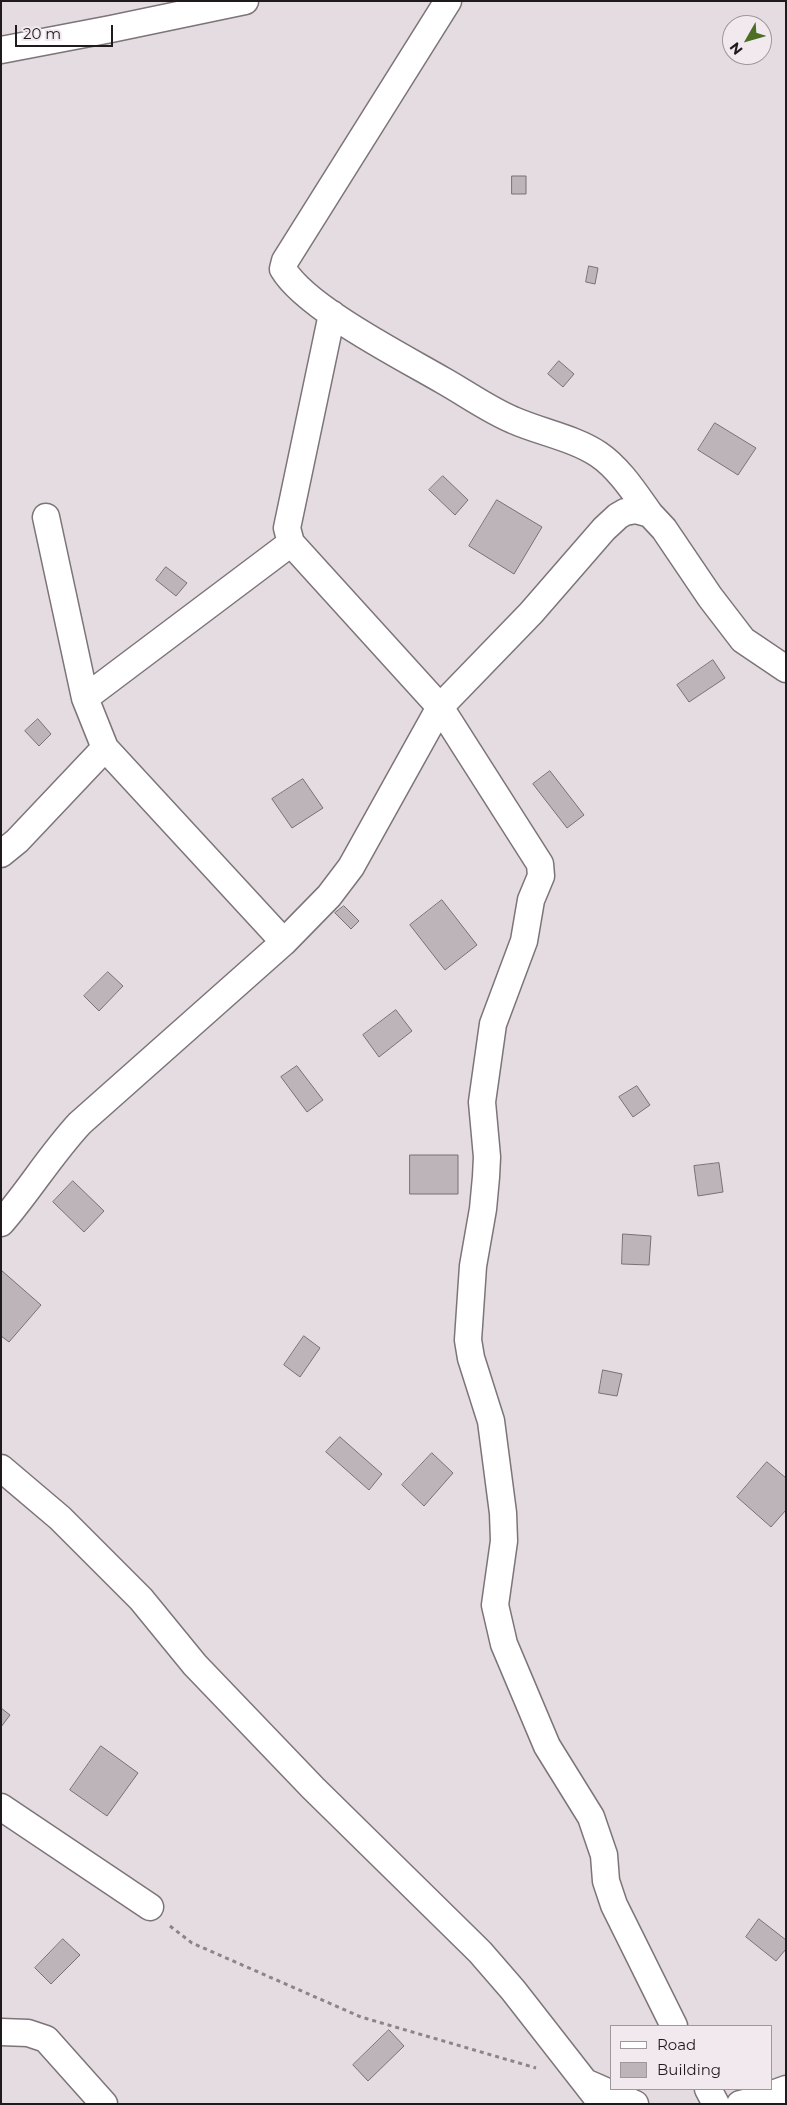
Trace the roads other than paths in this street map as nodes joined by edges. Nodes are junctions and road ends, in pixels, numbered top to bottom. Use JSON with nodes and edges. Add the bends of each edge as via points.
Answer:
{"nodes":[{"id":1,"x":245,"y":1,"type":"edge"},
{"id":2,"x":448,"y":1,"type":"edge"},
{"id":3,"x":1,"y":50,"type":"edge"},
{"id":4,"x":332,"y":314,"type":"junction"},
{"id":5,"x":650,"y":514,"type":"junction"},
{"id":6,"x":46,"y":517,"type":"dead end"},
{"id":7,"x":291,"y":543,"type":"junction"},
{"id":8,"x":786,"y":669,"type":"edge"},
{"id":9,"x":85,"y":698,"type":"junction"},
{"id":10,"x":440,"y":707,"type":"junction"},
{"id":11,"x":105,"y":748,"type":"junction"},
{"id":12,"x":1,"y":854,"type":"edge"},
{"id":13,"x":284,"y":942,"type":"junction"},
{"id":14,"x":1,"y":1224,"type":"edge"},
{"id":15,"x":1,"y":1468,"type":"edge"},
{"id":16,"x":1,"y":1807,"type":"edge"},
{"id":17,"x":150,"y":1907,"type":"road end"},
{"id":18,"x":673,"y":2025,"type":"edge"},
{"id":19,"x":1,"y":2032,"type":"edge"},
{"id":20,"x":786,"y":2089,"type":"edge"},
{"id":21,"x":709,"y":2090,"type":"edge"},
{"id":22,"x":594,"y":2094,"type":"edge"},
{"id":23,"x":104,"y":2104,"type":"edge"},
{"id":24,"x":635,"y":2104,"type":"edge"},
{"id":25,"x":716,"y":2104,"type":"edge"},
{"id":26,"x":740,"y":2104,"type":"edge"}],
"edges":[{"from":1,"to":3,"type":"street"},
{"from":2,"to":4,"type":"street","via":[[285,261],[283,269],[290,280]]},
{"from":4,"to":5,"type":"street","via":[[511,419],[600,455]]},
{"from":4,"to":7,"type":"street","via":[[290,510],[287,528]]},
{"from":5,"to":8,"type":"street","via":[[743,640]]},
{"from":5,"to":10,"type":"street","via":[[636,510],[618,516]]},
{"from":6,"to":9,"type":"street"},
{"from":7,"to":9,"type":"street"},
{"from":7,"to":10,"type":"street"},
{"from":9,"to":11,"type":"street"},
{"from":10,"to":13,"type":"street","via":[[351,867],[329,896]]},
{"from":10,"to":18,"type":"street","via":[[528,848],[539,860],[541,870],[531,900],[524,941],[493,1024],[482,1102],[486,1177],[468,1340],[491,1422],[503,1513],[504,1541],[495,1605],[504,1644],[547,1746],[591,1817],[604,1855],[606,1880],[626,1934]]},
{"from":11,"to":12,"type":"street"},
{"from":11,"to":13,"type":"street"},
{"from":13,"to":14,"type":"street","via":[[80,1123]]},
{"from":15,"to":22,"type":"street","via":[[60,1518],[141,1599],[195,1665],[306,1781],[480,1952]]},
{"from":16,"to":17,"type":"street"},
{"from":19,"to":23,"type":"street","via":[[28,2033],[46,2039]]},
{"from":20,"to":26,"type":"street"},
{"from":21,"to":25,"type":"street"},
{"from":22,"to":24,"type":"street"}]}
